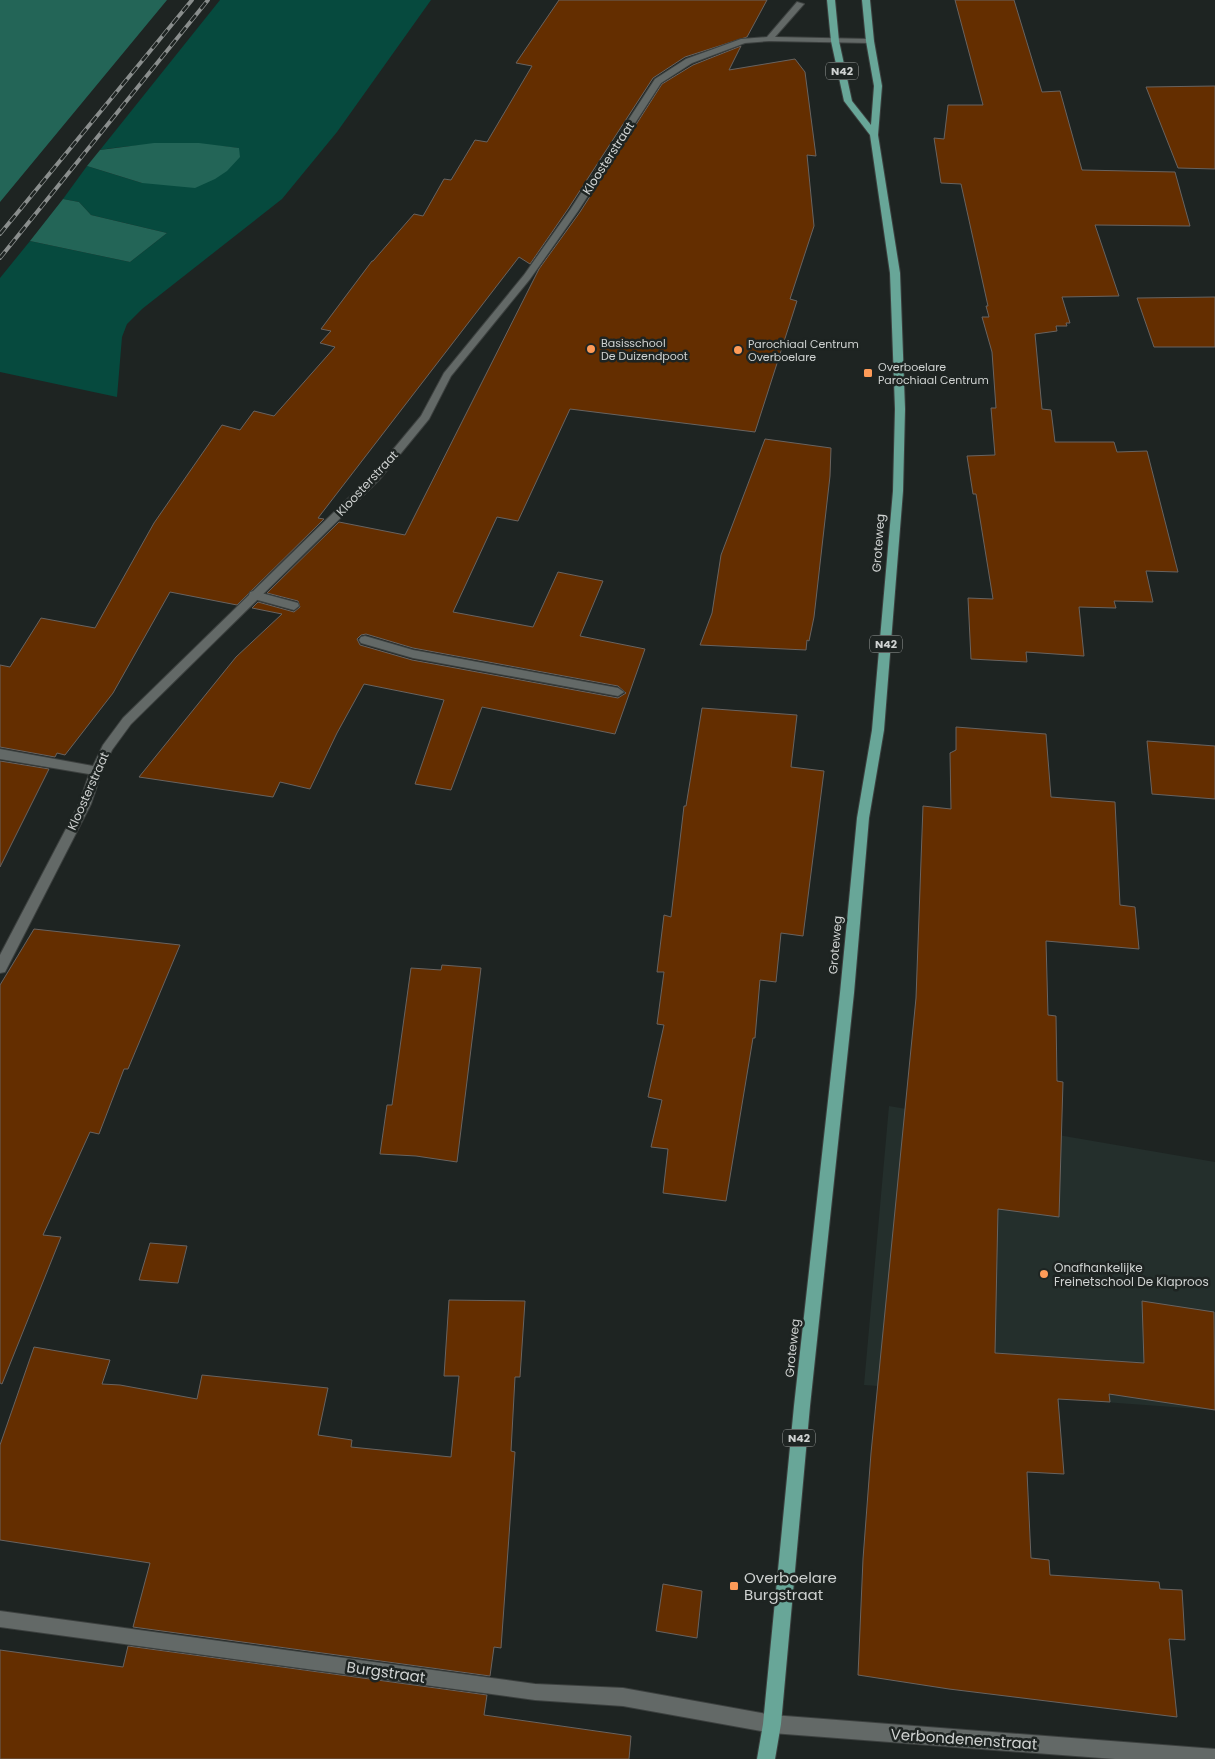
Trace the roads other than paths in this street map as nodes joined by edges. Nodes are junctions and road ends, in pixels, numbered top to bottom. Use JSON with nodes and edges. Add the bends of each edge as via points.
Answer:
{"nodes":[{"id":1,"x":832,"y":0,"type":"edge"},
{"id":2,"x":866,"y":0,"type":"edge"},
{"id":3,"x":800,"y":4,"type":"dead end"},
{"id":4,"x":769,"y":39,"type":"junction"},
{"id":5,"x":835,"y":41,"type":"junction"},
{"id":6,"x":870,"y":41,"type":"junction"},
{"id":7,"x":874,"y":135,"type":"junction"},
{"id":8,"x":254,"y":594,"type":"junction"},
{"id":9,"x":294,"y":606,"type":"dead end"},
{"id":10,"x":365,"y":640,"type":"dead end"},
{"id":11,"x":618,"y":692,"type":"dead end"},
{"id":12,"x":0,"y":754,"type":"edge"},
{"id":13,"x":96,"y":771,"type":"junction"},
{"id":14,"x":0,"y":968,"type":"edge"},
{"id":15,"x":0,"y":1619,"type":"edge"},
{"id":16,"x":772,"y":1724,"type":"junction"},
{"id":17,"x":1215,"y":1758,"type":"edge"},
{"id":18,"x":766,"y":1759,"type":"edge"}],
"edges":[{"from":1,"to":5,"type":"main road","name":"Groteweg","number":"N42"},
{"from":2,"to":6,"type":"main road","name":"Groteweg","number":"N42"},
{"from":3,"to":4,"type":"street"},
{"from":4,"to":5,"type":"street","name":"Kloosterstraat"},
{"from":4,"to":8,"type":"street","name":"Kloosterstraat","via":[[718,49],[689,61],[658,81],[527,277],[447,375],[425,417],[375,478]]},
{"from":5,"to":6,"type":"street"},
{"from":5,"to":7,"type":"main road","name":"Groteweg","number":"N42","via":[[848,101]]},
{"from":6,"to":7,"type":"main road","name":"Groteweg","number":"N42","via":[[878,86]]},
{"from":7,"to":16,"type":"main road","name":"Groteweg","number":"N42","via":[[895,273],[900,409],[898,491],[878,730],[863,818]]},
{"from":8,"to":9,"type":"street"},
{"from":8,"to":13,"type":"street","name":"Kloosterstraat","via":[[126,721]]},
{"from":10,"to":11,"type":"street","via":[[413,654]]},
{"from":12,"to":13,"type":"street"},
{"from":13,"to":14,"type":"street","name":"Kloosterstraat","via":[[85,804]]},
{"from":15,"to":16,"type":"street","name":"Burgstraat","via":[[535,1692],[624,1697]]},
{"from":16,"to":17,"type":"street","name":"Verbondenenstraat"},
{"from":16,"to":18,"type":"main road","name":"Groteweg","number":"N42"}]}
